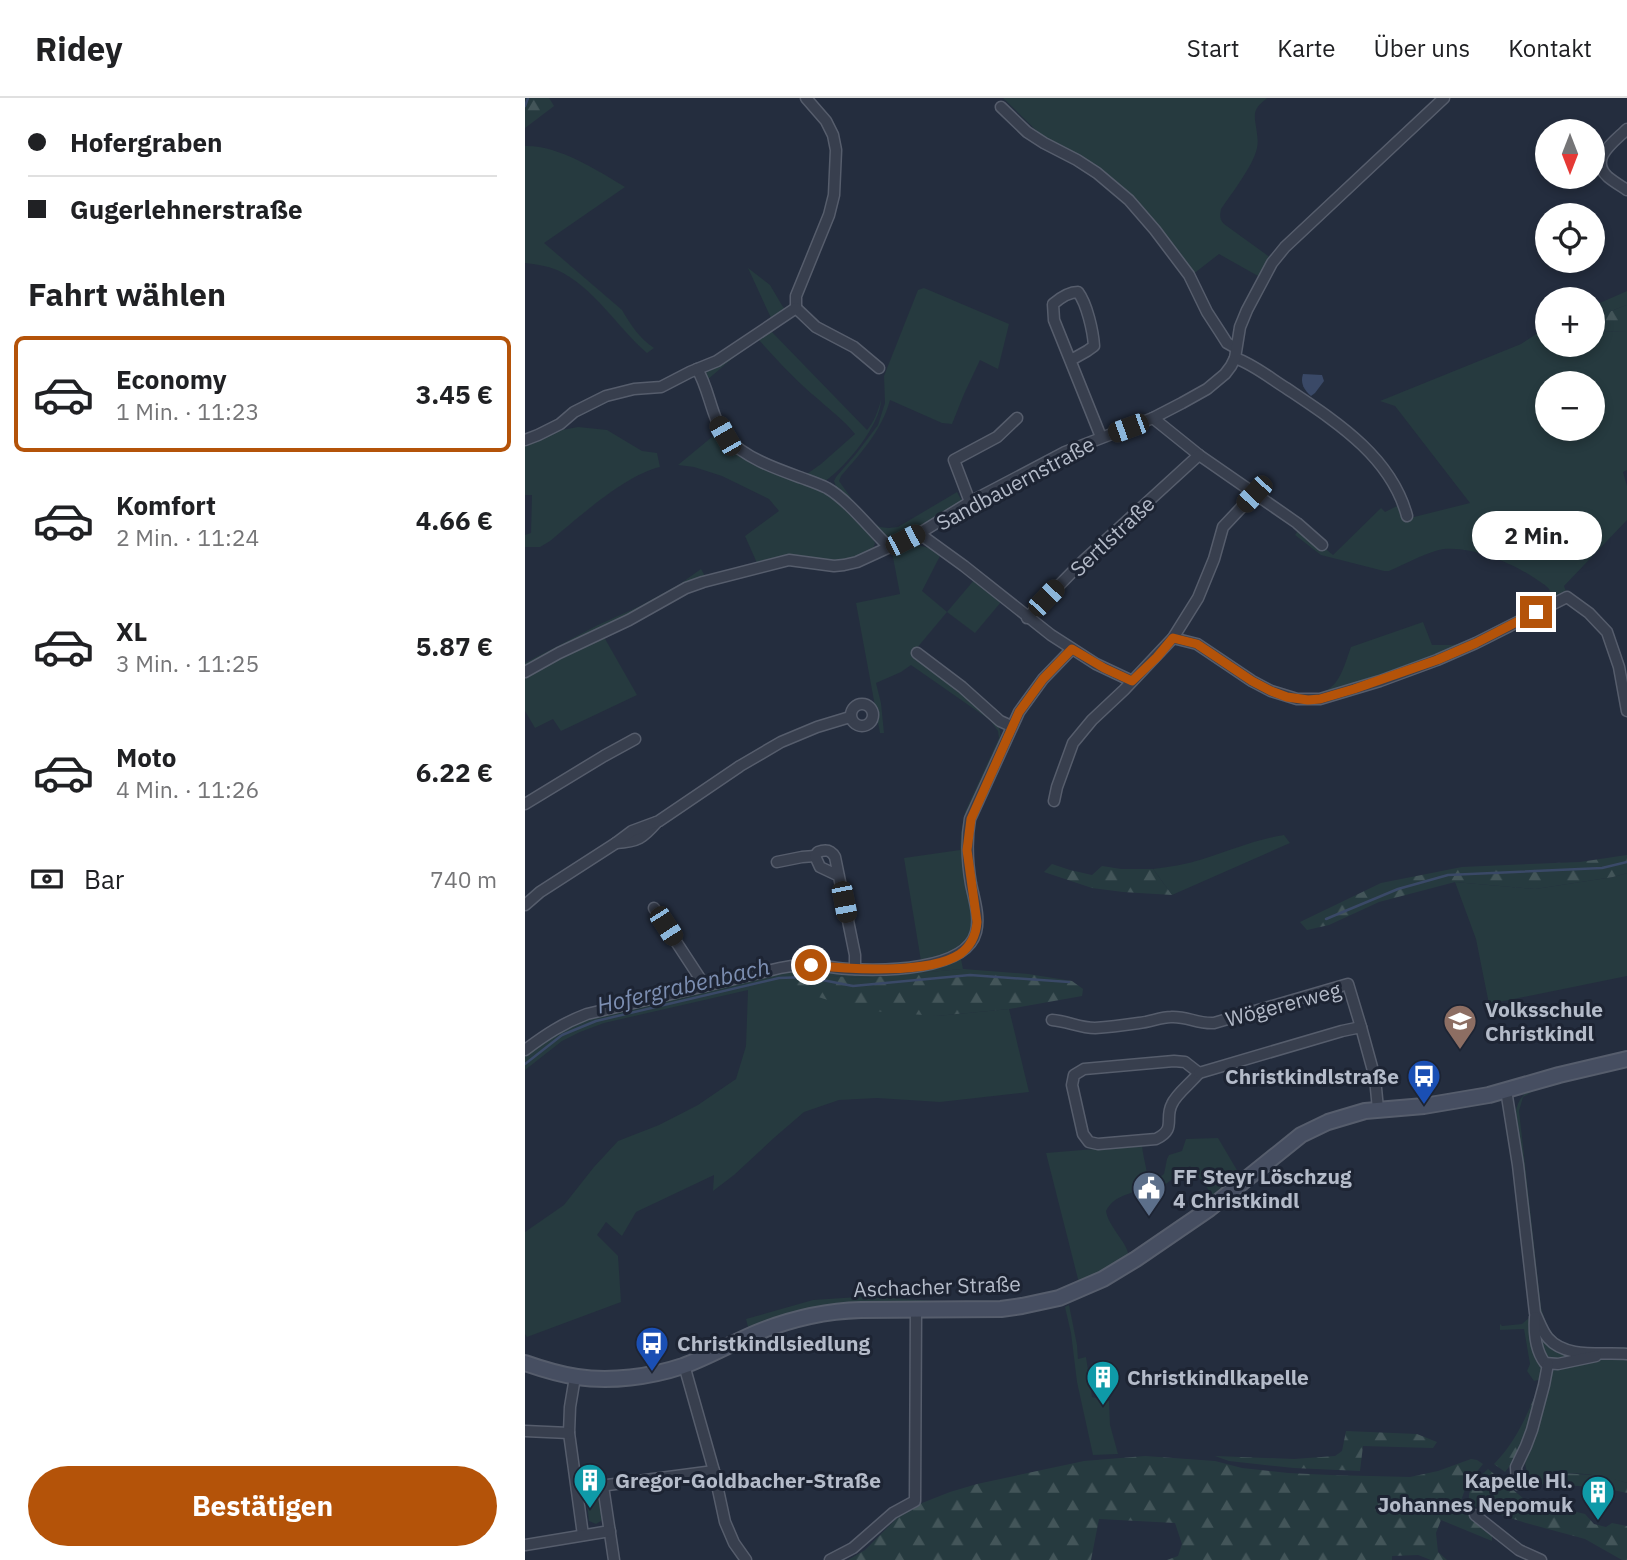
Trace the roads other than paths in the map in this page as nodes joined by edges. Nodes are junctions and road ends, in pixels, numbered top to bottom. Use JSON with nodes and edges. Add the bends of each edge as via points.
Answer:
{"nodes":[{"id":1,"x":806,"y":98,"type":"edge"},
{"id":2,"x":1444,"y":98,"type":"edge"},
{"id":3,"x":1001,"y":107,"type":"dead end"},
{"id":4,"x":1627,"y":129,"type":"edge"},
{"id":5,"x":1627,"y":190,"type":"edge"},
{"id":6,"x":796,"y":308,"type":"junction"},
{"id":7,"x":1235,"y":353,"type":"junction"},
{"id":8,"x":1071,"y":360,"type":"junction"},
{"id":9,"x":879,"y":368,"type":"dead end"},
{"id":10,"x":697,"y":369,"type":"junction"},
{"id":11,"x":1017,"y":418,"type":"dead end"},
{"id":12,"x":1153,"y":418,"type":"junction"},
{"id":13,"x":1101,"y":437,"type":"junction"},
{"id":14,"x":525,"y":440,"type":"edge"},
{"id":15,"x":1199,"y":455,"type":"junction"},
{"id":16,"x":1254,"y":494,"type":"junction"},
{"id":17,"x":970,"y":502,"type":"junction"},
{"id":18,"x":1408,"y":516,"type":"dead end"},
{"id":19,"x":920,"y":533,"type":"junction"},
{"id":20,"x":1321,"y":545,"type":"dead end"},
{"id":21,"x":889,"y":547,"type":"junction"},
{"id":22,"x":1027,"y":618,"type":"junction"},
{"id":23,"x":1173,"y":638,"type":"junction"},
{"id":24,"x":1072,"y":649,"type":"junction"},
{"id":25,"x":917,"y":653,"type":"dead end"},
{"id":26,"x":525,"y":672,"type":"edge"},
{"id":27,"x":1132,"y":681,"type":"junction"},
{"id":28,"x":1627,"y":711,"type":"edge"},
{"id":29,"x":850,"y":717,"type":"dead end"},
{"id":30,"x":1011,"y":726,"type":"junction"},
{"id":31,"x":635,"y":739,"type":"dead end"},
{"id":32,"x":1054,"y":801,"type":"dead end"},
{"id":33,"x":525,"y":804,"type":"edge"},
{"id":34,"x":815,"y":856,"type":"junction"},
{"id":35,"x":776,"y":862,"type":"dead end"},
{"id":36,"x":839,"y":876,"type":"junction"},
{"id":37,"x":525,"y":905,"type":"edge"},
{"id":38,"x":654,"y":908,"type":"dead end"},
{"id":39,"x":855,"y":969,"type":"junction"},
{"id":40,"x":705,"y":986,"type":"junction"},
{"id":41,"x":1052,"y":1020,"type":"dead end"},
{"id":42,"x":1361,"y":1027,"type":"junction"},
{"id":43,"x":525,"y":1050,"type":"edge"},
{"id":44,"x":1627,"y":1059,"type":"edge"},
{"id":45,"x":1199,"y":1073,"type":"junction"},
{"id":46,"x":1506,"y":1090,"type":"junction"},
{"id":47,"x":1378,"y":1109,"type":"junction"},
{"id":48,"x":916,"y":1309,"type":"junction"},
{"id":49,"x":1535,"y":1313,"type":"junction"},
{"id":50,"x":1606,"y":1353,"type":"junction"},
{"id":51,"x":1627,"y":1354,"type":"edge"},
{"id":52,"x":525,"y":1363,"type":"edge"},
{"id":53,"x":1548,"y":1364,"type":"junction"},
{"id":54,"x":684,"y":1365,"type":"junction"},
{"id":55,"x":575,"y":1377,"type":"junction"},
{"id":56,"x":525,"y":1432,"type":"edge"},
{"id":57,"x":569,"y":1433,"type":"junction"},
{"id":58,"x":714,"y":1471,"type":"junction"},
{"id":59,"x":1517,"y":1484,"type":"dead end"},
{"id":60,"x":603,"y":1486,"type":"junction"},
{"id":61,"x":577,"y":1489,"type":"junction"},
{"id":62,"x":1475,"y":1515,"type":"dead end"},
{"id":63,"x":610,"y":1531,"type":"junction"},
{"id":64,"x":583,"y":1535,"type":"junction"},
{"id":65,"x":525,"y":1545,"type":"edge"},
{"id":66,"x":614,"y":1560,"type":"edge"},
{"id":67,"x":746,"y":1560,"type":"edge"},
{"id":68,"x":830,"y":1560,"type":"edge"},
{"id":69,"x":1541,"y":1560,"type":"edge"}],
"edges":[{"from":1,"to":6,"type":"street","via":[[833,135],[834,195],[796,296]]},
{"from":2,"to":7,"type":"street","name":"Sandbauernstraße","via":[[1285,247],[1247,310]]},
{"from":3,"to":7,"type":"street","via":[[1027,132],[1097,173],[1129,201],[1189,275]]},
{"from":4,"to":5,"type":"street","via":[[1604,150],[1600,160],[1608,177]]},
{"from":6,"to":9,"type":"street","via":[[816,327],[854,347]]},
{"from":6,"to":10,"type":"street","via":[[717,361]]},
{"from":7,"to":12,"type":"street","name":"Sandbauernstraße","via":[[1225,374],[1207,389]]},
{"from":7,"to":18,"type":"street","via":[[1358,440],[1391,479]]},
{"from":8,"to":8,"type":"street","via":[[1052,312],[1053,304],[1078,292],[1094,346]]},
{"from":8,"to":13,"type":"street"},
{"from":10,"to":14,"type":"street","via":[[661,387],[606,397]]},
{"from":10,"to":21,"type":"street","via":[[725,436],[750,456],[839,496]]},
{"from":11,"to":17,"type":"street","via":[[997,437],[954,460]]},
{"from":12,"to":13,"type":"street","name":"Sandbauernstraße"},
{"from":12,"to":15,"type":"street"},
{"from":13,"to":17,"type":"street","name":"Sandbauernstraße"},
{"from":15,"to":16,"type":"street"},
{"from":15,"to":22,"type":"street","name":"Sertlstraße"},
{"from":16,"to":20,"type":"street"},
{"from":16,"to":23,"type":"street","via":[[1223,527],[1198,598]]},
{"from":17,"to":19,"type":"street","name":"Sandbauernstraße"},
{"from":19,"to":21,"type":"street","name":"Sandbauernstraße"},
{"from":19,"to":22,"type":"street"},
{"from":21,"to":26,"type":"street","name":"Sandbauernstraße","via":[[844,565],[789,560],[703,582]]},
{"from":22,"to":24,"type":"street"},
{"from":23,"to":27,"type":"street"},
{"from":23,"to":28,"type":"street","via":[[1197,644],[1271,691],[1320,699],[1437,660],[1567,597],[1607,632]]},
{"from":24,"to":27,"type":"street"},
{"from":24,"to":30,"type":"street","via":[[1030,695]]},
{"from":25,"to":30,"type":"street"},
{"from":27,"to":32,"type":"street","via":[[1073,743]]},
{"from":29,"to":37,"type":"street","via":[[781,742],[659,821],[644,836],[616,844]]},
{"from":30,"to":39,"type":"street","via":[[967,836],[977,922],[973,940],[959,954],[938,962]]},
{"from":31,"to":33,"type":"street"},
{"from":34,"to":35,"type":"street"},
{"from":34,"to":36,"type":"street","via":[[820,867]]},
{"from":34,"to":36,"type":"street","via":[[823,850],[833,853]]},
{"from":36,"to":39,"type":"street"},
{"from":38,"to":40,"type":"street"},
{"from":39,"to":40,"type":"street","via":[[796,965]]},
{"from":40,"to":43,"type":"street","via":[[586,1014],[550,1031]]},
{"from":41,"to":42,"type":"street","name":"Wögererweg","via":[[1093,1028],[1170,1017],[1215,1023],[1348,984]]},
{"from":42,"to":45,"type":"street","name":"Wögererweg"},
{"from":42,"to":47,"type":"street","name":"Wögererweg"},
{"from":44,"to":46,"type":"street","name":"Aschacher Straße"},
{"from":45,"to":45,"type":"street","via":[[1185,1062],[1174,1061],[1084,1069],[1074,1075],[1072,1085],[1083,1134],[1098,1144],[1164,1135],[1173,1102]]},
{"from":46,"to":47,"type":"street","name":"Aschacher Straße","via":[[1448,1103]]},
{"from":46,"to":49,"type":"street"},
{"from":47,"to":48,"type":"street","name":"Aschacher Straße","via":[[1343,1117],[1301,1135],[1202,1214],[1136,1259],[1079,1290],[1011,1307]]},
{"from":48,"to":54,"type":"street","name":"Aschacher Straße","via":[[806,1316]]},
{"from":48,"to":68,"type":"street","via":[[915,1501]]},
{"from":49,"to":50,"type":"street","via":[[1544,1333],[1558,1347]]},
{"from":49,"to":53,"type":"street","via":[[1536,1343]]},
{"from":50,"to":51,"type":"street"},
{"from":50,"to":53,"type":"street"},
{"from":52,"to":55,"type":"street","name":"Aschacher Straße"},
{"from":53,"to":59,"type":"street","via":[[1532,1430],[1516,1467]]},
{"from":54,"to":55,"type":"street","name":"Aschacher Straße","via":[[623,1378]]},
{"from":54,"to":58,"type":"street"},
{"from":55,"to":57,"type":"street"},
{"from":56,"to":57,"type":"street"},
{"from":57,"to":61,"type":"street"},
{"from":58,"to":60,"type":"street"},
{"from":58,"to":67,"type":"street","via":[[729,1534]]},
{"from":60,"to":61,"type":"street"},
{"from":60,"to":63,"type":"street"},
{"from":61,"to":64,"type":"street"},
{"from":62,"to":69,"type":"street","via":[[1519,1550]]},
{"from":63,"to":64,"type":"street"},
{"from":63,"to":66,"type":"street"},
{"from":64,"to":65,"type":"street"}]}
